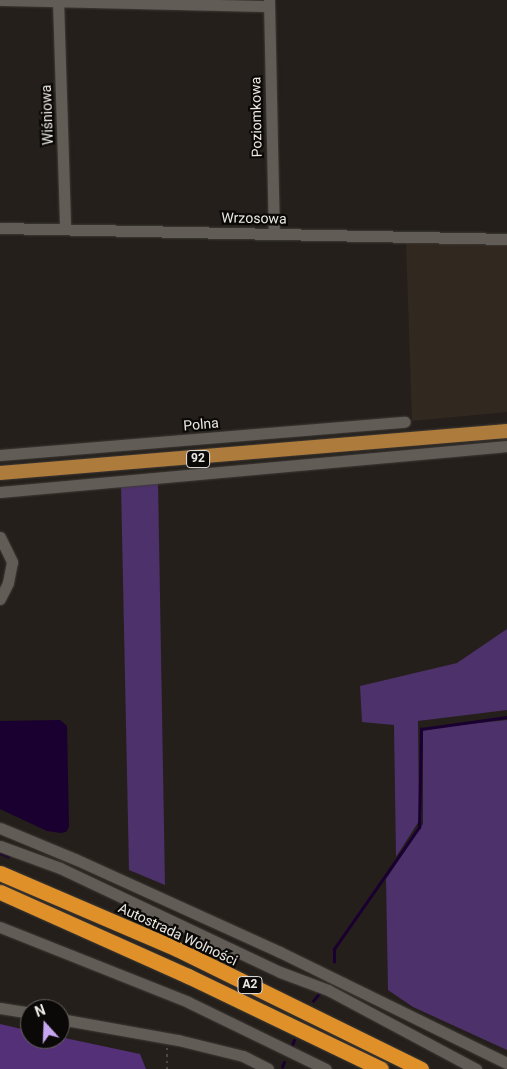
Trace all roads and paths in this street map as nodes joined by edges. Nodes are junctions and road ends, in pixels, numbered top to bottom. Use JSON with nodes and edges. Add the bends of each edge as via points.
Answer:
{"nodes":[{"id":1,"x":0,"y":0,"type":"edge"},
{"id":2,"x":58,"y":1,"type":"edge"},
{"id":3,"x":269,"y":3,"type":"edge"},
{"id":4,"x":0,"y":228,"type":"edge"},
{"id":5,"x":65,"y":229,"type":"junction"},
{"id":6,"x":274,"y":233,"type":"junction"},
{"id":7,"x":507,"y":239,"type":"edge"},
{"id":8,"x":405,"y":422,"type":"dead end"},
{"id":9,"x":507,"y":431,"type":"edge"},
{"id":10,"x":507,"y":446,"type":"edge"},
{"id":11,"x":0,"y":455,"type":"edge"},
{"id":12,"x":0,"y":473,"type":"edge"},
{"id":13,"x":0,"y":492,"type":"edge"},
{"id":14,"x":0,"y":537,"type":"edge"},
{"id":15,"x":0,"y":599,"type":"edge"},
{"id":16,"x":0,"y":828,"type":"edge"},
{"id":17,"x":0,"y":846,"type":"edge"},
{"id":18,"x":0,"y":873,"type":"edge"},
{"id":19,"x":0,"y":892,"type":"edge"},
{"id":20,"x":0,"y":926,"type":"edge"},
{"id":21,"x":0,"y":1008,"type":"edge"},
{"id":22,"x":20,"y":1011,"type":"edge"},
{"id":23,"x":70,"y":1021,"type":"edge"},
{"id":24,"x":167,"y":1038,"type":"junction"},
{"id":25,"x":507,"y":1063,"type":"edge"},
{"id":26,"x":167,"y":1069,"type":"edge"},
{"id":27,"x":268,"y":1069,"type":"edge"},
{"id":28,"x":326,"y":1069,"type":"edge"},
{"id":29,"x":381,"y":1069,"type":"edge"},
{"id":30,"x":421,"y":1069,"type":"edge"},
{"id":31,"x":476,"y":1069,"type":"edge"}],
"edges":[{"from":1,"to":2,"type":"street"},
{"from":2,"to":3,"type":"street"},
{"from":2,"to":5,"type":"street","name":"Wiśniowa"},
{"from":3,"to":6,"type":"street","name":"Poziomkowa"},
{"from":4,"to":5,"type":"street","name":"Wrzosowa"},
{"from":5,"to":6,"type":"street","name":"Wrzosowa"},
{"from":6,"to":7,"type":"street","name":"Wrzosowa"},
{"from":8,"to":11,"type":"street","name":"Polna"},
{"from":9,"to":12,"type":"main road","number":"92"},
{"from":10,"to":13,"type":"street"},
{"from":14,"to":15,"type":"street","via":[[12,562],[8,583]]},
{"from":16,"to":25,"type":"street","via":[[280,952]]},
{"from":17,"to":31,"type":"street","via":[[60,868],[280,972],[328,990]]},
{"from":18,"to":30,"type":"highway","name":"Autostrada Wolności","number":"A2","via":[[177,949]]},
{"from":19,"to":29,"type":"highway","number":"A2","via":[[188,976]]},
{"from":20,"to":28,"type":"street","via":[[188,1002]]},
{"from":21,"to":22,"type":"street"},
{"from":23,"to":24,"type":"street"},
{"from":24,"to":26,"type":"path"},
{"from":24,"to":27,"type":"street","via":[[243,1056]]}]}
